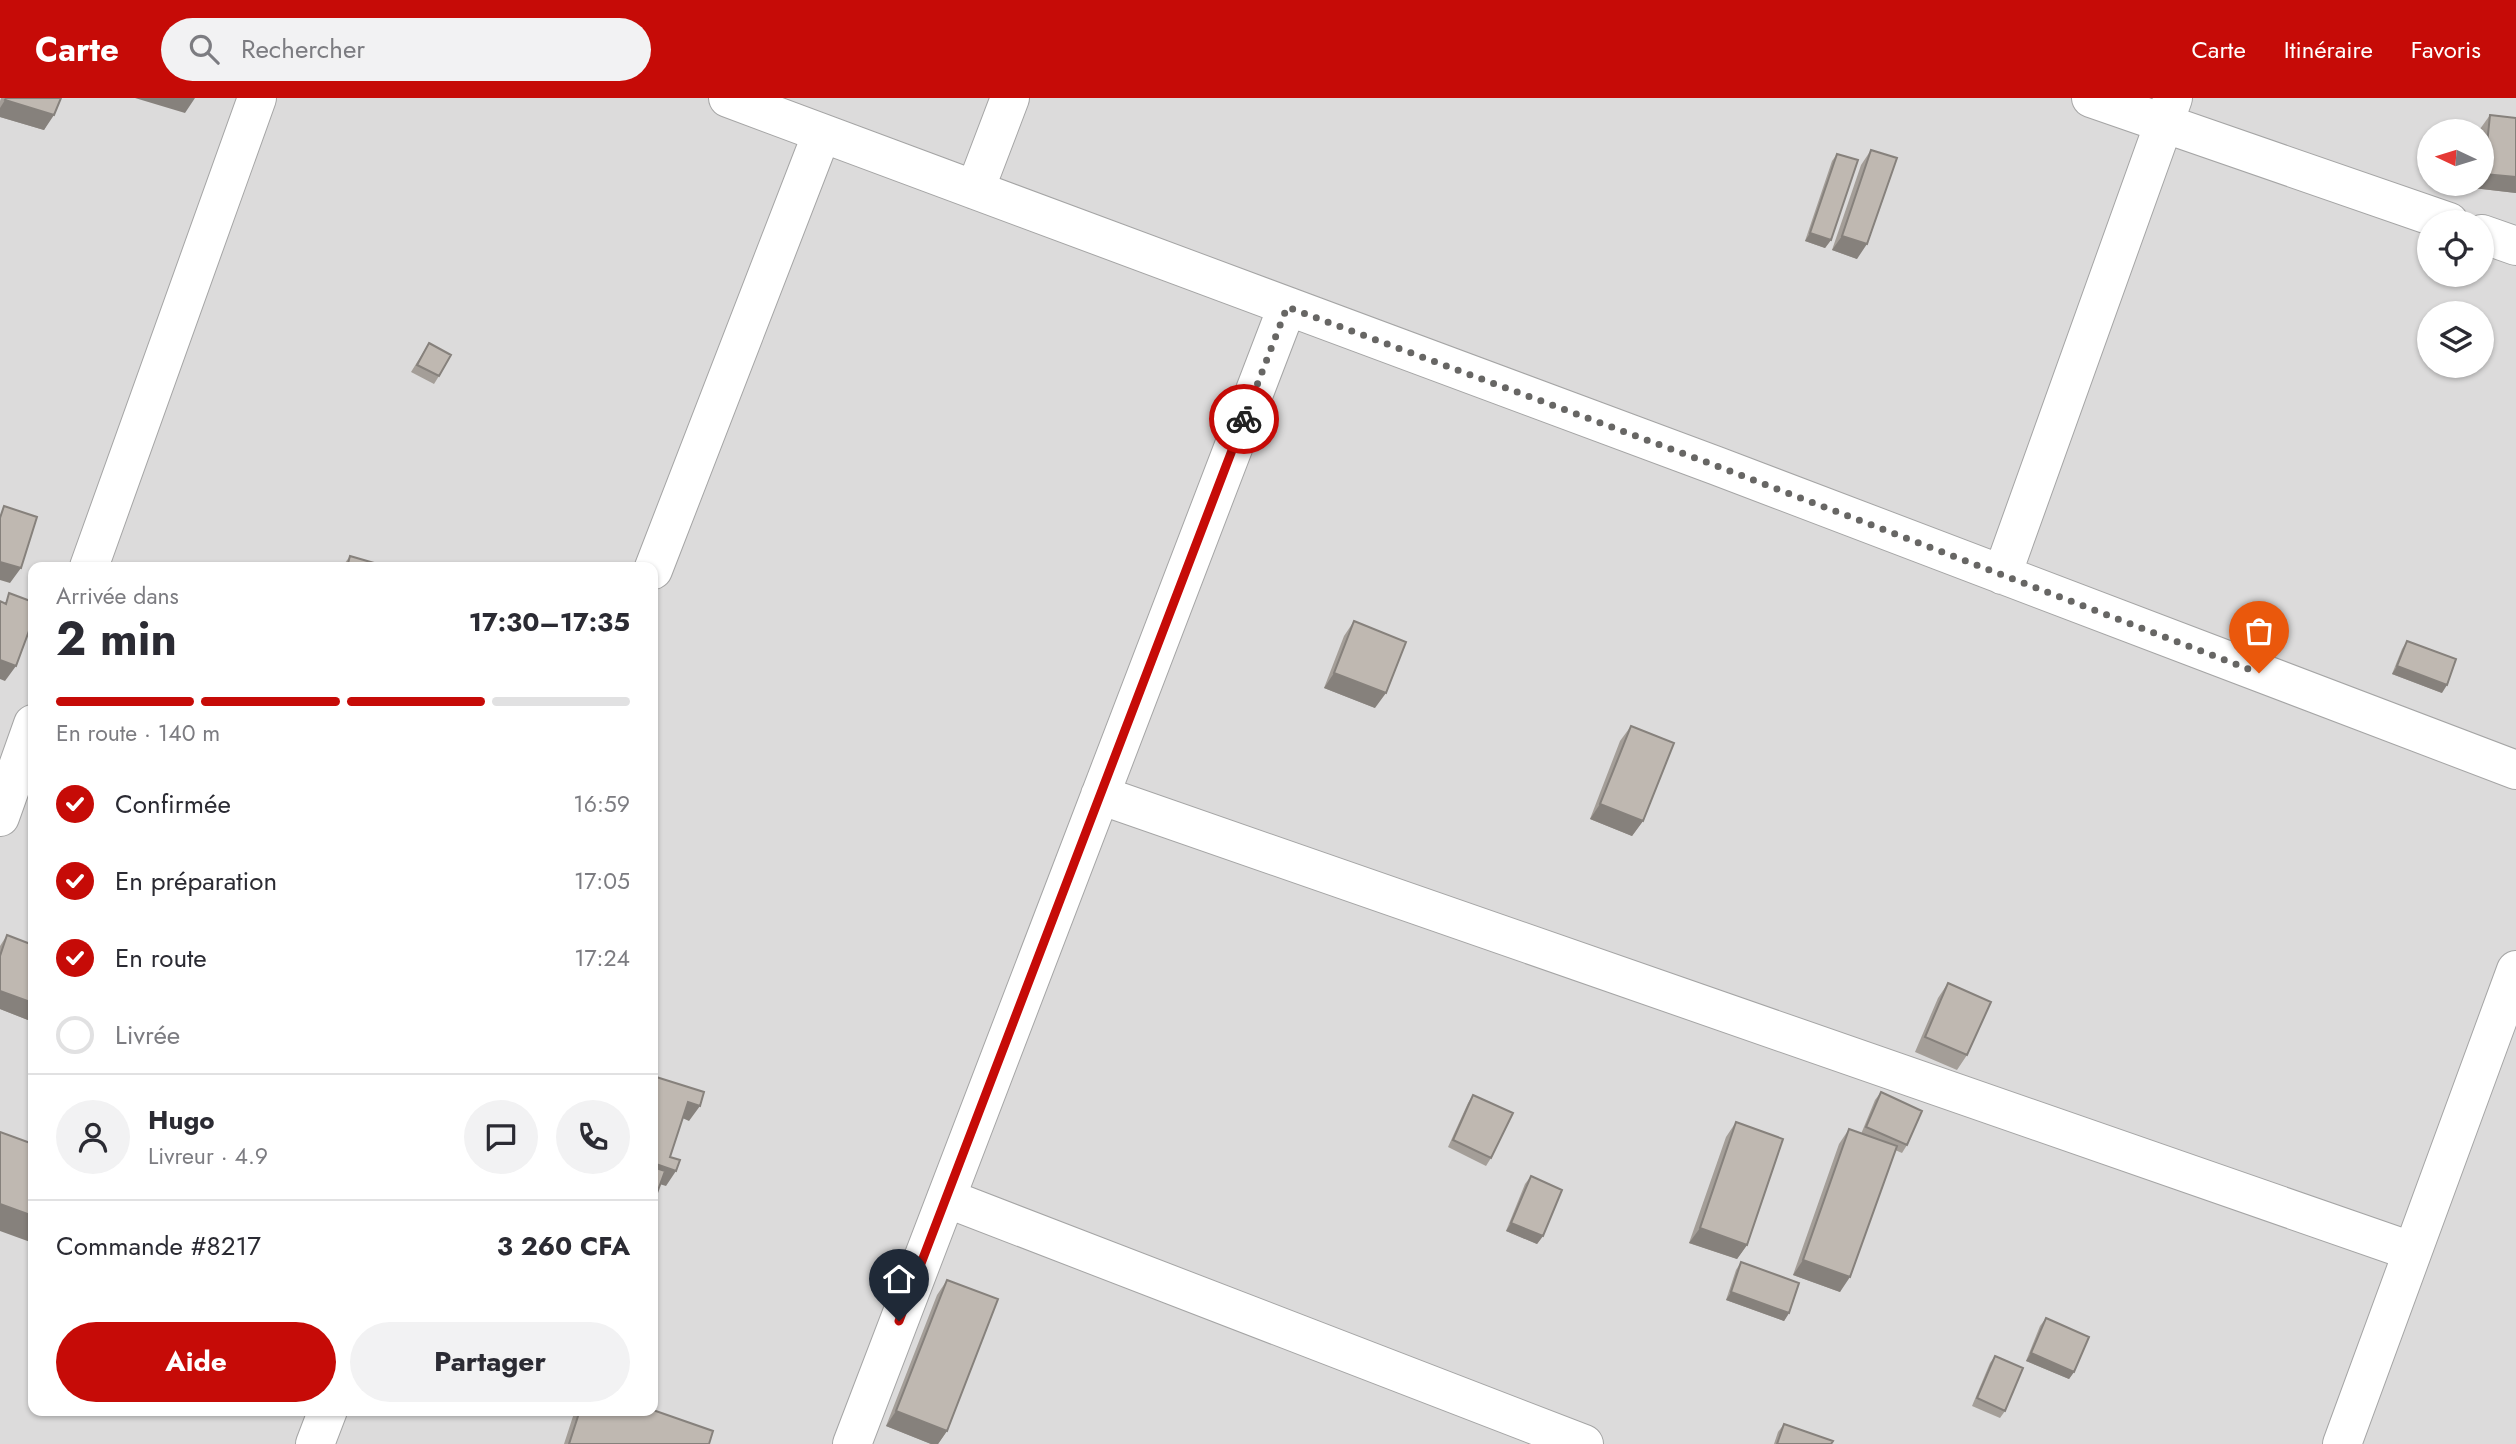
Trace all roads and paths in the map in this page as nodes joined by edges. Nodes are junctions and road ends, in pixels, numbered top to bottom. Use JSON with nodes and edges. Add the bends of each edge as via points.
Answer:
{"nodes":[{"id":1,"x":257,"y":98,"type":"edge"},
{"id":2,"x":728,"y":98,"type":"edge"},
{"id":3,"x":1010,"y":98,"type":"edge"},
{"id":4,"x":2091,"y":98,"type":"edge"},
{"id":5,"x":2169,"y":111,"type":"edge"},
{"id":6,"x":822,"y":133,"type":"junction"},
{"id":7,"x":975,"y":190,"type":"junction"},
{"id":8,"x":2419,"y":210,"type":"edge"},
{"id":9,"x":2494,"y":238,"type":"edge"},
{"id":10,"x":2516,"y":246,"type":"edge"},
{"id":11,"x":1287,"y":307,"type":"junction"},
{"id":12,"x":91,"y":562,"type":"edge"},
{"id":13,"x":656,"y":562,"type":"edge"},
{"id":14,"x":2002,"y":575,"type":"junction"},
{"id":15,"x":28,"y":738,"type":"edge"},
{"id":16,"x":2516,"y":770,"type":"edge"},
{"id":17,"x":1100,"y":795,"type":"junction"},
{"id":18,"x":0,"y":817,"type":"edge"},
{"id":19,"x":2516,"y":971,"type":"edge"},
{"id":20,"x":946,"y":1198,"type":"junction"},
{"id":21,"x":2411,"y":1251,"type":"junction"},
{"id":22,"x":326,"y":1416,"type":"edge"},
{"id":23,"x":315,"y":1444,"type":"edge"},
{"id":24,"x":852,"y":1444,"type":"edge"},
{"id":25,"x":1584,"y":1444,"type":"edge"},
{"id":26,"x":2342,"y":1444,"type":"edge"}],
"edges":[{"from":1,"to":12,"type":"street"},
{"from":2,"to":6,"type":"street"},
{"from":3,"to":7,"type":"street"},
{"from":4,"to":5,"type":"street"},
{"from":5,"to":8,"type":"street"},
{"from":5,"to":14,"type":"street"},
{"from":6,"to":7,"type":"street"},
{"from":6,"to":13,"type":"street"},
{"from":7,"to":11,"type":"street"},
{"from":9,"to":10,"type":"street"},
{"from":11,"to":14,"type":"street"},
{"from":11,"to":17,"type":"street"},
{"from":14,"to":16,"type":"street"},
{"from":15,"to":18,"type":"street"},
{"from":17,"to":20,"type":"street"},
{"from":17,"to":21,"type":"street"},
{"from":19,"to":21,"type":"street"},
{"from":20,"to":24,"type":"street"},
{"from":20,"to":25,"type":"street"},
{"from":21,"to":26,"type":"street"},
{"from":22,"to":23,"type":"street"}]}
